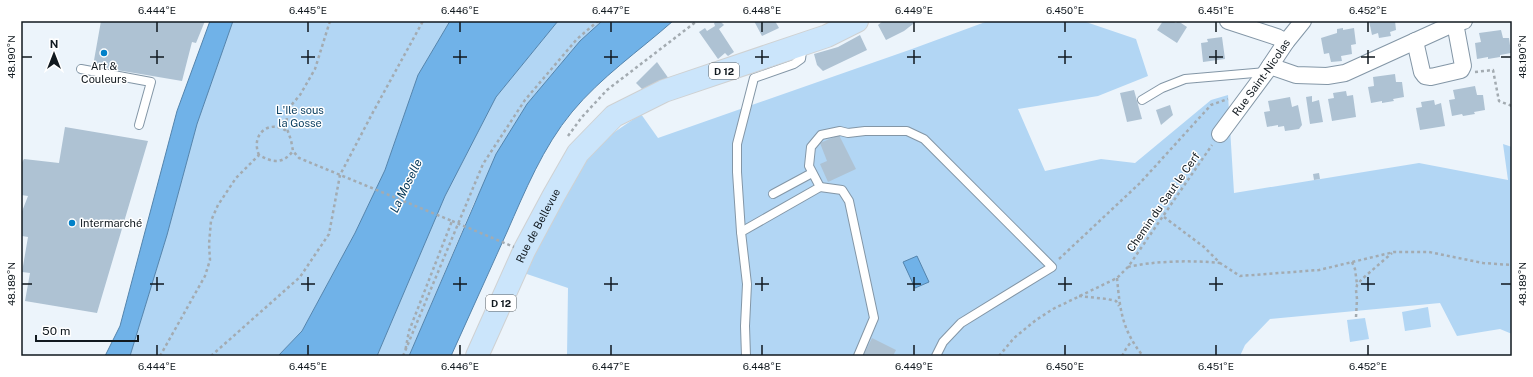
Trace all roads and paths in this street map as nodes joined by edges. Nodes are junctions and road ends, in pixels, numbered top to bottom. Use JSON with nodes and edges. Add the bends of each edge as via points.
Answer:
{"nodes":[{"id":1,"x":330,"y":21,"type":"edge"},
{"id":2,"x":423,"y":21,"type":"edge"},
{"id":3,"x":598,"y":21,"type":"edge"},
{"id":4,"x":858,"y":21,"type":"edge"},
{"id":5,"x":1228,"y":21,"type":"edge"},
{"id":6,"x":1303,"y":21,"type":"edge"},
{"id":7,"x":1459,"y":22,"type":"edge"},
{"id":8,"x":1415,"y":41,"type":"junction"},
{"id":9,"x":1286,"y":42,"type":"junction"},
{"id":10,"x":804,"y":44,"type":"junction"},
{"id":11,"x":81,"y":69,"type":"dead end"},
{"id":12,"x":1268,"y":69,"type":"junction"},
{"id":13,"x":1461,"y":70,"type":"junction"},
{"id":14,"x":1251,"y":92,"type":"junction"},
{"id":15,"x":1142,"y":100,"type":"dead end"},
{"id":16,"x":1512,"y":106,"type":"edge"},
{"id":17,"x":139,"y":125,"type":"dead end"},
{"id":18,"x":288,"y":133,"type":"junction"},
{"id":19,"x":1220,"y":134,"type":"joint"},
{"id":20,"x":293,"y":151,"type":"junction"},
{"id":21,"x":259,"y":155,"type":"junction"},
{"id":22,"x":812,"y":173,"type":"junction"},
{"id":23,"x":340,"y":175,"type":"junction"},
{"id":24,"x":820,"y":187,"type":"junction"},
{"id":25,"x":773,"y":194,"type":"dead end"},
{"id":26,"x":1164,"y":217,"type":"junction"},
{"id":27,"x":452,"y":221,"type":"junction"},
{"id":28,"x":741,"y":232,"type":"junction"},
{"id":29,"x":514,"y":247,"type":"dead end"},
{"id":30,"x":1394,"y":252,"type":"junction"},
{"id":31,"x":1352,"y":262,"type":"junction"},
{"id":32,"x":1220,"y":263,"type":"junction"},
{"id":33,"x":1512,"y":265,"type":"edge"},
{"id":34,"x":1052,"y":267,"type":"junction"},
{"id":35,"x":1128,"y":267,"type":"junction"},
{"id":36,"x":1117,"y":278,"type":"junction"},
{"id":37,"x":1357,"y":285,"type":"junction"},
{"id":38,"x":1079,"y":296,"type":"junction"},
{"id":39,"x":1119,"y":308,"type":"junction"},
{"id":40,"x":1356,"y":317,"type":"dead end"},
{"id":41,"x":1132,"y":341,"type":"junction"},
{"id":42,"x":405,"y":352,"type":"junction"},
{"id":43,"x":160,"y":356,"type":"edge"},
{"id":44,"x":210,"y":356,"type":"edge"},
{"id":45,"x":403,"y":356,"type":"edge"},
{"id":46,"x":477,"y":356,"type":"edge"},
{"id":47,"x":746,"y":356,"type":"edge"},
{"id":48,"x":858,"y":356,"type":"edge"},
{"id":49,"x":936,"y":356,"type":"edge"},
{"id":50,"x":999,"y":356,"type":"edge"},
{"id":51,"x":1122,"y":356,"type":"edge"},
{"id":52,"x":1143,"y":356,"type":"edge"}],
"edges":[{"from":1,"to":18,"type":"path","via":[[315,69],[300,95],[288,109]]},
{"from":2,"to":23,"type":"path"},
{"from":3,"to":42,"type":"path","via":[[577,39],[525,100],[483,164]]},
{"from":4,"to":10,"type":"main road","number":"D 12","via":[[828,36]]},
{"from":5,"to":9,"type":"street"},
{"from":6,"to":9,"type":"street","name":"Rue Saint-Nicolas"},
{"from":7,"to":8,"type":"street"},
{"from":7,"to":13,"type":"street","via":[[1463,66]]},
{"from":8,"to":12,"type":"street","via":[[1345,73],[1327,76],[1296,75]]},
{"from":8,"to":13,"type":"street","via":[[1425,76]]},
{"from":9,"to":12,"type":"street","name":"Rue Saint-Nicolas"},
{"from":10,"to":28,"type":"lane","via":[[801,59],[794,64],[754,78],[737,144]]},
{"from":10,"to":46,"type":"main road","name":"Rue de Bellevue","number":"D 12","via":[[664,91],[614,116],[578,153],[524,250]]},
{"from":11,"to":17,"type":"lane","via":[[151,82]]},
{"from":12,"to":14,"type":"street","name":"Rue Saint-Nicolas"},
{"from":12,"to":15,"type":"lane","via":[[1185,79],[1162,88]]},
{"from":13,"to":16,"type":"path","via":[[1468,73],[1493,70],[1499,101]]},
{"from":14,"to":19,"type":"street","name":"Rue Saint-Nicolas"},
{"from":14,"to":34,"type":"path","via":[[1211,104],[1140,183]]},
{"from":18,"to":20,"type":"path"},
{"from":18,"to":21,"type":"path","via":[[274,126],[264,129],[256,144]]},
{"from":19,"to":26,"type":"path","name":"Chemin du Saut le Cerf"},
{"from":20,"to":21,"type":"path","via":[[284,160],[278,161],[271,161]]},
{"from":20,"to":23,"type":"path","via":[[299,158]]},
{"from":21,"to":43,"type":"path","via":[[236,178],[218,205],[211,221],[210,260],[205,276]]},
{"from":22,"to":24,"type":"lane"},
{"from":22,"to":25,"type":"lane"},
{"from":22,"to":34,"type":"lane","via":[[809,166],[811,147],[821,135],[840,131],[907,131],[924,139]]},
{"from":23,"to":27,"type":"path"},
{"from":23,"to":44,"type":"path","via":[[329,234],[300,277]]},
{"from":24,"to":28,"type":"lane"},
{"from":24,"to":48,"type":"lane","via":[[842,190],[849,201],[874,318]]},
{"from":26,"to":32,"type":"path","via":[[1204,247]]},
{"from":26,"to":35,"type":"path","name":"Chemin du Saut le Cerf"},
{"from":27,"to":29,"type":"path","bridge":true},
{"from":27,"to":42,"type":"path","via":[[409,331]]},
{"from":28,"to":47,"type":"lane","via":[[747,284]]},
{"from":30,"to":31,"type":"path"},
{"from":30,"to":33,"type":"path","via":[[1428,252],[1483,263]]},
{"from":30,"to":37,"type":"path"},
{"from":31,"to":32,"type":"path","via":[[1319,270],[1240,276]]},
{"from":31,"to":37,"type":"path"},
{"from":32,"to":35,"type":"path","via":[[1163,263]]},
{"from":34,"to":49,"type":"lane","via":[[961,322],[943,342]]},
{"from":35,"to":36,"type":"path","name":"Chemin du Saut le Cerf"},
{"from":36,"to":38,"type":"path","name":"Chemin du Saut le Cerf"},
{"from":36,"to":39,"type":"path"},
{"from":37,"to":40,"type":"path"},
{"from":38,"to":39,"type":"path","via":[[1116,301]]},
{"from":38,"to":50,"type":"path","name":"Chemin du Saut le Cerf","via":[[1036,320],[1014,338]]},
{"from":39,"to":41,"type":"path"},
{"from":41,"to":51,"type":"path"},
{"from":41,"to":52,"type":"path"},
{"from":42,"to":45,"type":"path"}]}
